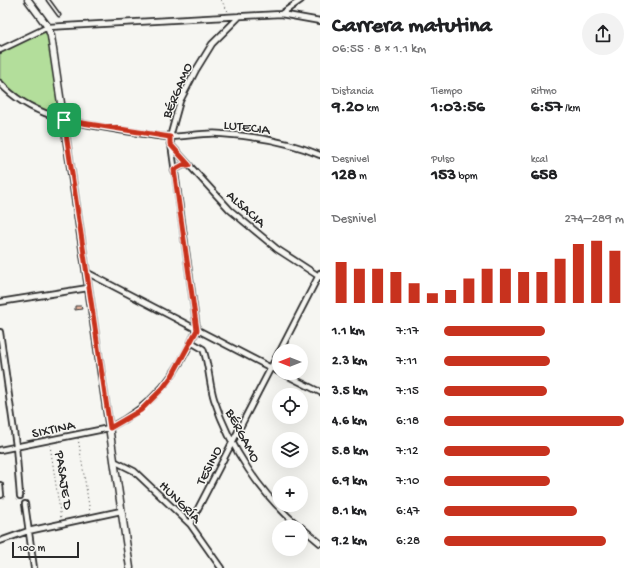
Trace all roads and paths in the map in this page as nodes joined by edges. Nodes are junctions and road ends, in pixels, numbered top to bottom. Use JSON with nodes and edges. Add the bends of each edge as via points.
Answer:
{"nodes":[{"id":1,"x":28,"y":0,"type":"edge"},
{"id":2,"x":48,"y":0,"type":"edge"},
{"id":3,"x":221,"y":0,"type":"edge"},
{"id":4,"x":301,"y":0,"type":"edge"},
{"id":5,"x":281,"y":14,"type":"junction"},
{"id":6,"x":59,"y":15,"type":"dead end"},
{"id":7,"x":240,"y":16,"type":"junction"},
{"id":8,"x":231,"y":17,"type":"junction"},
{"id":9,"x":320,"y":21,"type":"edge"},
{"id":10,"x":48,"y":27,"type":"junction"},
{"id":11,"x":0,"y":50,"type":"edge"},
{"id":12,"x":0,"y":83,"type":"edge"},
{"id":13,"x":64,"y":120,"type":"junction"},
{"id":14,"x":170,"y":137,"type":"junction"},
{"id":15,"x":170,"y":144,"type":"junction"},
{"id":16,"x":320,"y":155,"type":"edge"},
{"id":17,"x":189,"y":165,"type":"junction"},
{"id":18,"x":174,"y":170,"type":"junction"},
{"id":19,"x":86,"y":272,"type":"junction"},
{"id":20,"x":320,"y":275,"type":"edge"},
{"id":21,"x":88,"y":288,"type":"junction"},
{"id":22,"x":0,"y":302,"type":"edge"},
{"id":23,"x":197,"y":330,"type":"junction"},
{"id":24,"x":0,"y":332,"type":"edge"},
{"id":25,"x":192,"y":342,"type":"junction"},
{"id":26,"x":283,"y":344,"type":"edge"},
{"id":27,"x":271,"y":368,"type":"joint"},
{"id":28,"x":296,"y":380,"type":"edge"},
{"id":29,"x":320,"y":392,"type":"edge"},
{"id":30,"x":110,"y":428,"type":"junction"},
{"id":31,"x":77,"y":434,"type":"junction"},
{"id":32,"x":49,"y":440,"type":"junction"},
{"id":33,"x":232,"y":442,"type":"junction"},
{"id":34,"x":16,"y":446,"type":"junction"},
{"id":35,"x":0,"y":450,"type":"edge"},
{"id":36,"x":114,"y":461,"type":"junction"},
{"id":37,"x":0,"y":486,"type":"edge"},
{"id":38,"x":1,"y":495,"type":"dead end"},
{"id":39,"x":20,"y":496,"type":"dead end"},
{"id":40,"x":25,"y":504,"type":"dead end"},
{"id":41,"x":121,"y":511,"type":"junction"},
{"id":42,"x":91,"y":517,"type":"junction"},
{"id":43,"x":294,"y":520,"type":"edge"},
{"id":44,"x":62,"y":524,"type":"junction"},
{"id":45,"x":190,"y":524,"type":"junction"},
{"id":46,"x":28,"y":531,"type":"junction"},
{"id":47,"x":308,"y":533,"type":"edge"},
{"id":48,"x":0,"y":541,"type":"edge"},
{"id":49,"x":320,"y":543,"type":"edge"},
{"id":50,"x":34,"y":568,"type":"edge"},
{"id":51,"x":130,"y":568,"type":"edge"},
{"id":52,"x":221,"y":568,"type":"edge"}],
"edges":[{"from":1,"to":10,"type":"street"},
{"from":2,"to":6,"type":"lane"},
{"from":3,"to":8,"type":"path"},
{"from":4,"to":5,"type":"street"},
{"from":5,"to":7,"type":"street"},
{"from":5,"to":9,"type":"street"},
{"from":7,"to":8,"type":"street"},
{"from":7,"to":14,"type":"street","name":"BÉRGAMO","via":[[212,44],[196,70],[177,109]]},
{"from":8,"to":10,"type":"street"},
{"from":10,"to":11,"type":"street"},
{"from":10,"to":13,"type":"street","via":[[52,36]]},
{"from":12,"to":13,"type":"street","via":[[22,102]]},
{"from":13,"to":14,"type":"street"},
{"from":13,"to":19,"type":"street"},
{"from":14,"to":15,"type":"street","name":"BÉRGAMO"},
{"from":14,"to":16,"type":"street","name":"LUTECIA","via":[[207,133],[255,137],[285,143]]},
{"from":15,"to":17,"type":"street","name":"ALSACIA"},
{"from":15,"to":18,"type":"street","name":"BÉRGAMO"},
{"from":17,"to":18,"type":"street"},
{"from":17,"to":20,"type":"street","name":"ALSACIA","via":[[230,210],[277,249]]},
{"from":18,"to":23,"type":"street","name":"BÉRGAMO"},
{"from":19,"to":21,"type":"street"},
{"from":19,"to":23,"type":"street"},
{"from":20,"to":26,"type":"street","name":"TESINO"},
{"from":21,"to":22,"type":"street"},
{"from":21,"to":30,"type":"street"},
{"from":23,"to":25,"type":"street","name":"SIXTINA"},
{"from":23,"to":27,"type":"street"},
{"from":24,"to":34,"type":"street"},
{"from":25,"to":30,"type":"street","name":"SIXTINA","via":[[163,388],[141,410]]},
{"from":25,"to":33,"type":"street","name":"BÉRGAMO","via":[[205,353],[214,400]]},
{"from":27,"to":33,"type":"street","name":"TESINO"},
{"from":28,"to":29,"type":"street"},
{"from":30,"to":31,"type":"street","name":"SIXTINA"},
{"from":30,"to":36,"type":"street"},
{"from":31,"to":32,"type":"street","name":"SIXTINA"},
{"from":31,"to":42,"type":"path"},
{"from":32,"to":34,"type":"street","name":"SIXTINA"},
{"from":32,"to":44,"type":"path","name":"PASAJE D"},
{"from":33,"to":43,"type":"street","name":"BÉRGAMO","via":[[242,460],[270,496]]},
{"from":33,"to":45,"type":"street","name":"TESINO"},
{"from":34,"to":35,"type":"street","name":"SIXTINA"},
{"from":34,"to":39,"type":"street"},
{"from":36,"to":41,"type":"street"},
{"from":36,"to":45,"type":"street","name":"HUNGRÍA","via":[[134,471]]},
{"from":37,"to":38,"type":"street"},
{"from":40,"to":46,"type":"street"},
{"from":41,"to":42,"type":"street"},
{"from":41,"to":51,"type":"street"},
{"from":42,"to":44,"type":"street"},
{"from":44,"to":46,"type":"street"},
{"from":45,"to":52,"type":"street","name":"HUNGRÍA"},
{"from":46,"to":48,"type":"street"},
{"from":46,"to":50,"type":"street"},
{"from":47,"to":49,"type":"street","name":"BÉRGAMO"}]}
